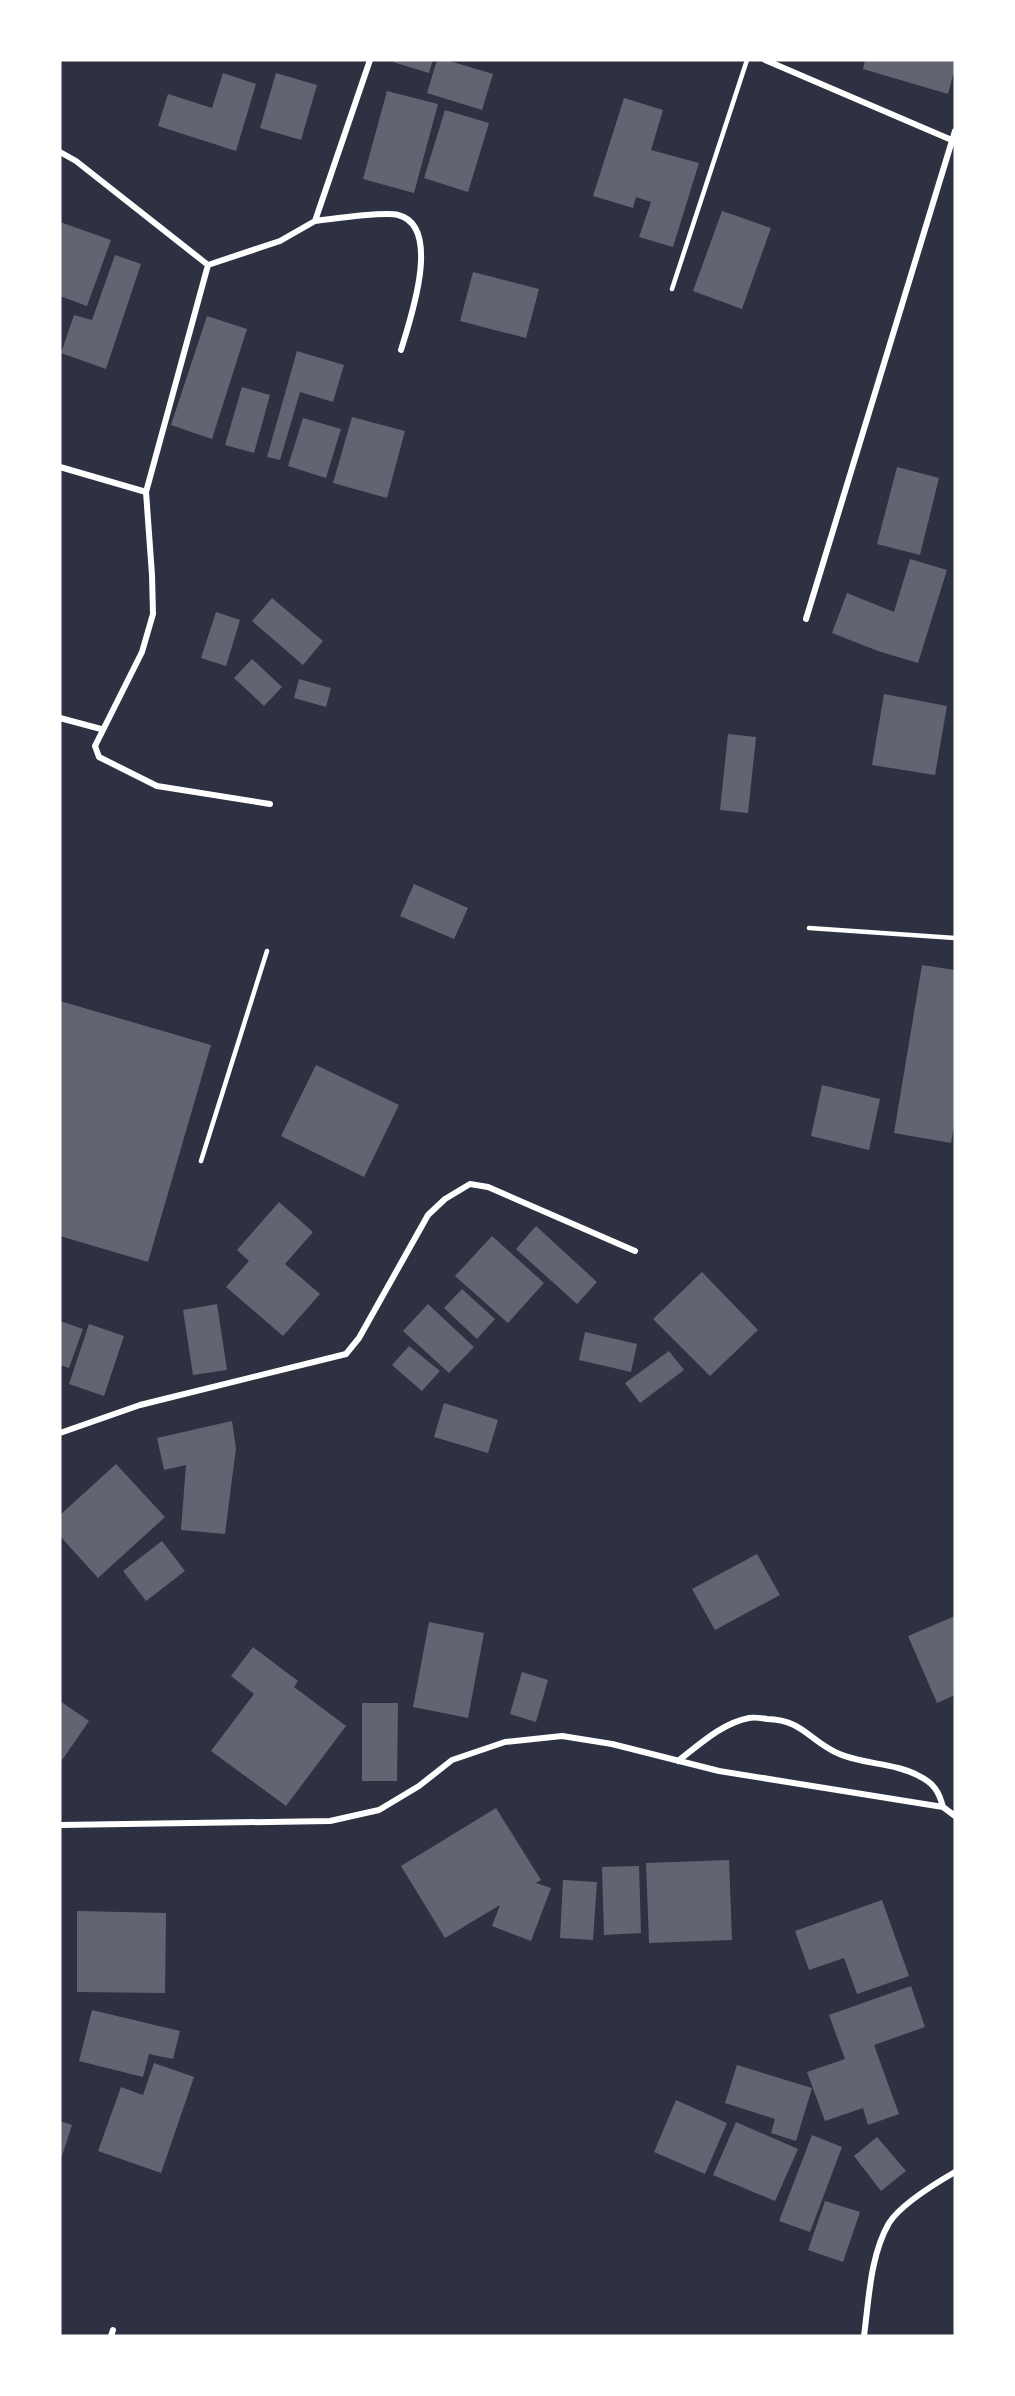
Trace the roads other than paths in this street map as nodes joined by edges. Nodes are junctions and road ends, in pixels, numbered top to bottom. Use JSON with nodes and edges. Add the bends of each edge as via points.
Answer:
{"nodes":[{"id":1,"x":370,"y":60,"type":"edge"},
{"id":2,"x":747,"y":60,"type":"edge"},
{"id":3,"x":765,"y":60,"type":"edge"},
{"id":4,"x":955,"y":131,"type":"edge"},
{"id":5,"x":953,"y":141,"type":"edge"},
{"id":6,"x":60,"y":152,"type":"edge"},
{"id":7,"x":315,"y":220,"type":"junction"},
{"id":8,"x":208,"y":265,"type":"junction"},
{"id":9,"x":672,"y":289,"type":"dead end"},
{"id":10,"x":401,"y":350,"type":"dead end"},
{"id":11,"x":60,"y":466,"type":"edge"},
{"id":12,"x":146,"y":492,"type":"junction"},
{"id":13,"x":806,"y":619,"type":"dead end"},
{"id":14,"x":60,"y":718,"type":"edge"},
{"id":15,"x":101,"y":729,"type":"junction"},
{"id":16,"x":270,"y":804,"type":"dead end"},
{"id":17,"x":809,"y":928,"type":"dead end"},
{"id":18,"x":955,"y":938,"type":"edge"},
{"id":19,"x":267,"y":951,"type":"dead end"},
{"id":20,"x":201,"y":1161,"type":"dead end"},
{"id":21,"x":635,"y":1251,"type":"dead end"},
{"id":22,"x":60,"y":1433,"type":"edge"},
{"id":23,"x":678,"y":1761,"type":"junction"},
{"id":24,"x":943,"y":1807,"type":"junction"},
{"id":25,"x":955,"y":1816,"type":"edge"},
{"id":26,"x":60,"y":1825,"type":"edge"},
{"id":27,"x":955,"y":2172,"type":"edge"},
{"id":28,"x":864,"y":2336,"type":"edge"}],
"edges":[{"from":1,"to":7,"type":"street"},
{"from":2,"to":9,"type":"lane"},
{"from":3,"to":5,"type":"street"},
{"from":4,"to":5,"type":"street"},
{"from":5,"to":13,"type":"street"},
{"from":6,"to":8,"type":"street"},
{"from":7,"to":8,"type":"street","via":[[280,241]]},
{"from":7,"to":10,"type":"street","via":[[395,214],[409,219],[415,227],[421,246],[419,279]]},
{"from":8,"to":12,"type":"street"},
{"from":11,"to":12,"type":"street"},
{"from":12,"to":15,"type":"street","via":[[153,614],[142,652]]},
{"from":14,"to":15,"type":"street"},
{"from":15,"to":16,"type":"street","via":[[94,746],[99,757],[157,786]]},
{"from":17,"to":18,"type":"lane"},
{"from":19,"to":20,"type":"lane"},
{"from":21,"to":22,"type":"street","via":[[488,1187],[470,1184],[445,1198],[428,1215],[359,1338],[346,1354],[140,1406]]},
{"from":23,"to":24,"type":"street"},
{"from":23,"to":24,"type":"street","via":[[732,1725],[749,1718],[779,1719],[792,1722],[834,1752],[918,1774],[938,1791]]},
{"from":23,"to":26,"type":"street","via":[[562,1736],[504,1742],[452,1760],[419,1786],[378,1810],[330,1821]]},
{"from":24,"to":25,"type":"street"},
{"from":27,"to":28,"type":"street","via":[[924,2190],[890,2221],[876,2258]]}]}
